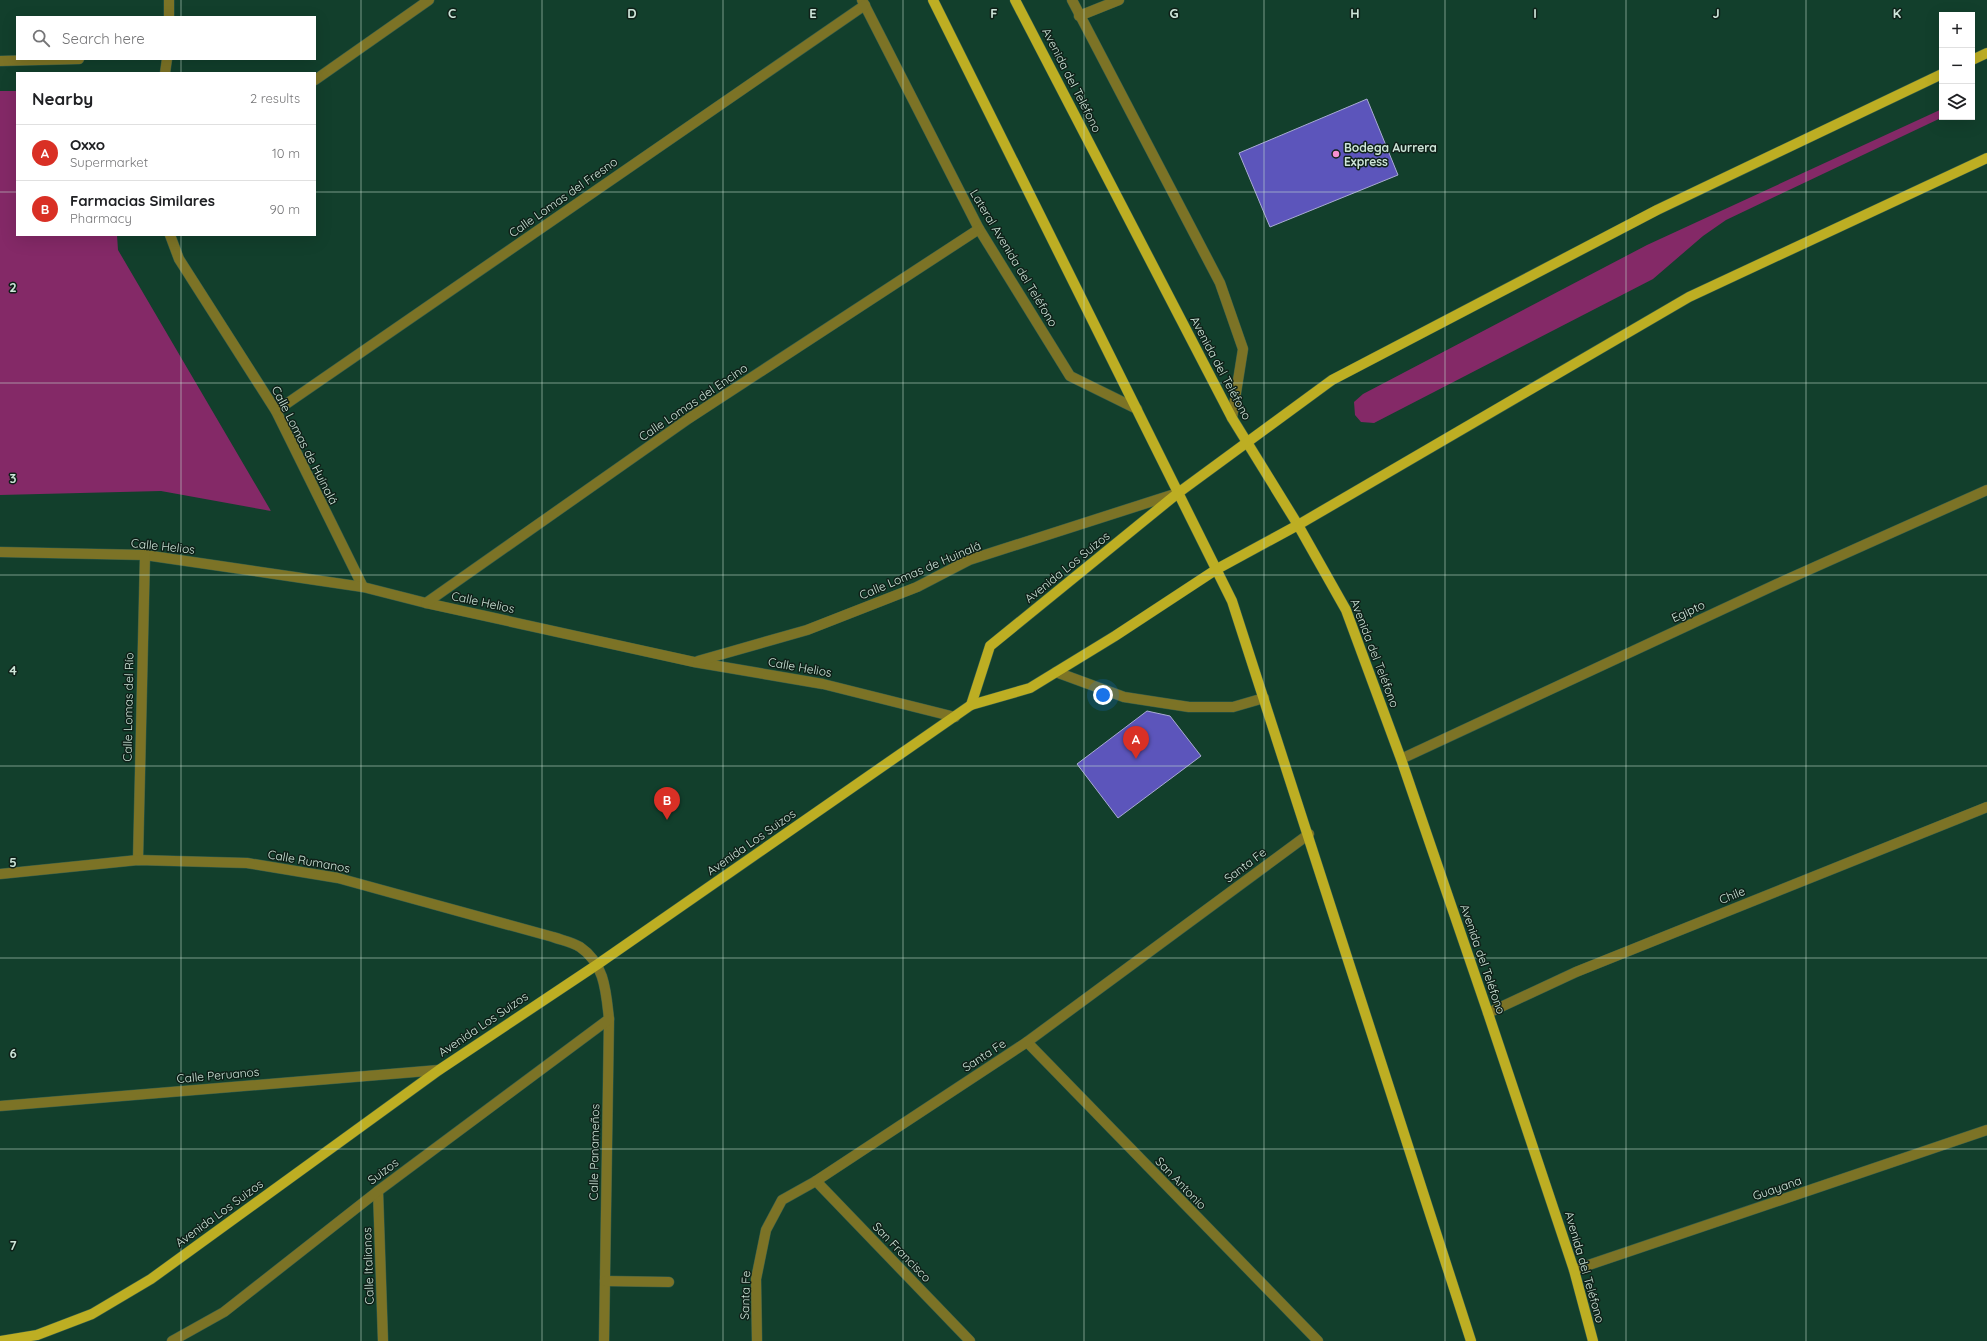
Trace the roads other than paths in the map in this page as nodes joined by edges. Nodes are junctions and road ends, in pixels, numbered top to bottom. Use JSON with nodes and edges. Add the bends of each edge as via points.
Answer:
{"nodes":[{"id":1,"x":170,"y":0,"type":"edge"},
{"id":2,"x":429,"y":0,"type":"edge"},
{"id":3,"x":933,"y":0,"type":"edge"},
{"id":4,"x":1015,"y":0,"type":"edge"},
{"id":5,"x":1072,"y":0,"type":"edge"},
{"id":6,"x":1119,"y":0,"type":"edge"},
{"id":7,"x":864,"y":2,"type":"edge"},
{"id":8,"x":169,"y":16,"type":"edge"},
{"id":9,"x":1079,"y":16,"type":"junction"},
{"id":10,"x":1987,"y":53,"type":"edge"},
{"id":11,"x":1975,"y":59,"type":"edge"},
{"id":12,"x":39,"y":60,"type":"edge"},
{"id":13,"x":167,"y":60,"type":"edge"},
{"id":14,"x":0,"y":61,"type":"edge"},
{"id":15,"x":165,"y":72,"type":"edge"},
{"id":16,"x":1939,"y":75,"type":"edge"},
{"id":17,"x":316,"y":79,"type":"edge"},
{"id":18,"x":1987,"y":158,"type":"edge"},
{"id":19,"x":979,"y":229,"type":"junction"},
{"id":20,"x":170,"y":236,"type":"edge"},
{"id":21,"x":1137,"y":409,"type":"junction"},
{"id":22,"x":276,"y":411,"type":"junction"},
{"id":23,"x":1232,"y":418,"type":"junction"},
{"id":24,"x":1246,"y":443,"type":"junction"},
{"id":25,"x":1987,"y":490,"type":"edge"},
{"id":26,"x":1178,"y":493,"type":"junction"},
{"id":27,"x":1298,"y":525,"type":"junction"},
{"id":28,"x":0,"y":552,"type":"edge"},
{"id":29,"x":145,"y":555,"type":"junction"},
{"id":30,"x":1216,"y":569,"type":"junction"},
{"id":31,"x":363,"y":587,"type":"junction"},
{"id":32,"x":426,"y":603,"type":"junction"},
{"id":33,"x":694,"y":662,"type":"junction"},
{"id":34,"x":1056,"y":672,"type":"junction"},
{"id":35,"x":1264,"y":698,"type":"junction"},
{"id":36,"x":971,"y":705,"type":"junction"},
{"id":37,"x":955,"y":717,"type":"junction"},
{"id":38,"x":1402,"y":759,"type":"junction"},
{"id":39,"x":1987,"y":807,"type":"edge"},
{"id":40,"x":1309,"y":834,"type":"junction"},
{"id":41,"x":138,"y":860,"type":"junction"},
{"id":42,"x":0,"y":874,"type":"edge"},
{"id":43,"x":598,"y":964,"type":"junction"},
{"id":44,"x":1488,"y":1013,"type":"junction"},
{"id":45,"x":609,"y":1019,"type":"junction"},
{"id":46,"x":1027,"y":1042,"type":"junction"},
{"id":47,"x":439,"y":1070,"type":"junction"},
{"id":48,"x":0,"y":1106,"type":"edge"},
{"id":49,"x":1987,"y":1130,"type":"edge"},
{"id":50,"x":816,"y":1181,"type":"junction"},
{"id":51,"x":378,"y":1191,"type":"junction"},
{"id":52,"x":1574,"y":1270,"type":"junction"},
{"id":53,"x":604,"y":1281,"type":"junction"},
{"id":54,"x":668,"y":1282,"type":"dead end"},
{"id":55,"x":0,"y":1340,"type":"edge"},
{"id":56,"x":172,"y":1341,"type":"edge"},
{"id":57,"x":383,"y":1341,"type":"edge"},
{"id":58,"x":604,"y":1341,"type":"edge"},
{"id":59,"x":756,"y":1341,"type":"edge"},
{"id":60,"x":970,"y":1341,"type":"edge"},
{"id":61,"x":1318,"y":1341,"type":"edge"},
{"id":62,"x":1471,"y":1341,"type":"edge"},
{"id":63,"x":1593,"y":1341,"type":"edge"}],
"edges":[{"from":1,"to":8,"type":"street"},
{"from":2,"to":17,"type":"street"},
{"from":3,"to":21,"type":"main road"},
{"from":4,"to":23,"type":"main road","name":"Avenida del Teléfono"},
{"from":5,"to":9,"type":"street"},
{"from":6,"to":9,"type":"street"},
{"from":7,"to":19,"type":"street","name":"Lateral Avenida del Teléfono"},
{"from":7,"to":22,"type":"street","name":"Calle Lomas del Fresno"},
{"from":9,"to":23,"type":"street","via":[[1220,283],[1243,349]]},
{"from":10,"to":11,"type":"main road"},
{"from":12,"to":14,"type":"street"},
{"from":13,"to":15,"type":"street"},
{"from":16,"to":24,"type":"main road","name":"Avenida Los Suizos","via":[[1657,210],[1332,380]]},
{"from":18,"to":27,"type":"main road","name":"Avenida Los Suizos","via":[[1689,297]]},
{"from":19,"to":21,"type":"street","name":"Lateral Avenida del Teléfono","via":[[1070,376]]},
{"from":19,"to":32,"type":"street","name":"Calle Lomas del Encino","via":[[688,419]]},
{"from":20,"to":22,"type":"street","name":"Calle Lomas de Huinalá","via":[[179,259]]},
{"from":21,"to":26,"type":"main road"},
{"from":22,"to":31,"type":"street","name":"Calle Lomas de Huinalá"},
{"from":23,"to":24,"type":"main road","name":"Avenida del Teléfono"},
{"from":24,"to":26,"type":"main road","name":"Avenida Los Suizos"},
{"from":24,"to":27,"type":"main road","name":"Avenida del Teléfono"},
{"from":25,"to":38,"type":"street","name":"Egipto","via":[[1777,584]]},
{"from":26,"to":30,"type":"main road"},
{"from":26,"to":33,"type":"street","name":"Calle Lomas de Huinalá","via":[[969,560],[917,587],[807,630]]},
{"from":26,"to":36,"type":"main road","name":"Avenida Los Suizos","via":[[990,646]]},
{"from":27,"to":30,"type":"main road","name":"Avenida Los Suizos"},
{"from":27,"to":38,"type":"main road","name":"Avenida del Teléfono","via":[[1346,610]]},
{"from":28,"to":29,"type":"street","name":"Calle Helios"},
{"from":29,"to":31,"type":"street","name":"Calle Helios"},
{"from":29,"to":41,"type":"street","name":"Calle Lomas del Río"},
{"from":30,"to":34,"type":"main road","name":"Avenida Los Suizos"},
{"from":30,"to":35,"type":"main road","via":[[1232,601]]},
{"from":31,"to":32,"type":"street","name":"Calle Helios"},
{"from":32,"to":33,"type":"street","name":"Calle Helios"},
{"from":33,"to":37,"type":"street","name":"Calle Helios","via":[[823,684]]},
{"from":34,"to":35,"type":"street","via":[[1124,696],[1189,708],[1233,707]]},
{"from":34,"to":36,"type":"main road","name":"Avenida Los Suizos","via":[[1030,688]]},
{"from":35,"to":40,"type":"main road"},
{"from":36,"to":37,"type":"main road","name":"Avenida Los Suizos"},
{"from":37,"to":43,"type":"main road","name":"Avenida Los Suizos"},
{"from":38,"to":44,"type":"main road","name":"Avenida del Teléfono"},
{"from":39,"to":44,"type":"street","name":"Chile","via":[[1576,972]]},
{"from":40,"to":46,"type":"street","name":"Santa Fe"},
{"from":40,"to":62,"type":"main road"},
{"from":41,"to":42,"type":"street","name":"Calle Rumanos"},
{"from":41,"to":43,"type":"street","name":"Calle Rumanos","via":[[248,863],[338,878],[553,937],[579,947]]},
{"from":43,"to":45,"type":"street","name":"Calle Panameños","via":[[605,986]]},
{"from":43,"to":47,"type":"main road","name":"Avenida Los Suizos"},
{"from":44,"to":52,"type":"main road","name":"Avenida del Teléfono"},
{"from":45,"to":51,"type":"street","name":"Suizos"},
{"from":45,"to":53,"type":"street","name":"Calle Panameños"},
{"from":46,"to":50,"type":"street","name":"Santa Fe"},
{"from":46,"to":61,"type":"street","name":"San Antonio"},
{"from":47,"to":48,"type":"street","name":"Calle Peruanos"},
{"from":47,"to":55,"type":"main road","name":"Avenida Los Suizos","via":[[151,1279],[92,1314],[36,1335]]},
{"from":49,"to":52,"type":"street","name":"Guayana"},
{"from":50,"to":59,"type":"street","name":"Santa Fe","via":[[782,1200],[766,1230],[756,1279]]},
{"from":50,"to":60,"type":"street","name":"San Francisco"},
{"from":51,"to":56,"type":"street","name":"Suizos","via":[[224,1312]]},
{"from":51,"to":57,"type":"street","name":"Calle Italianos"},
{"from":52,"to":63,"type":"main road","name":"Avenida del Teléfono"},
{"from":53,"to":54,"type":"street"},
{"from":53,"to":58,"type":"street","name":"Calle Panameños"}]}
